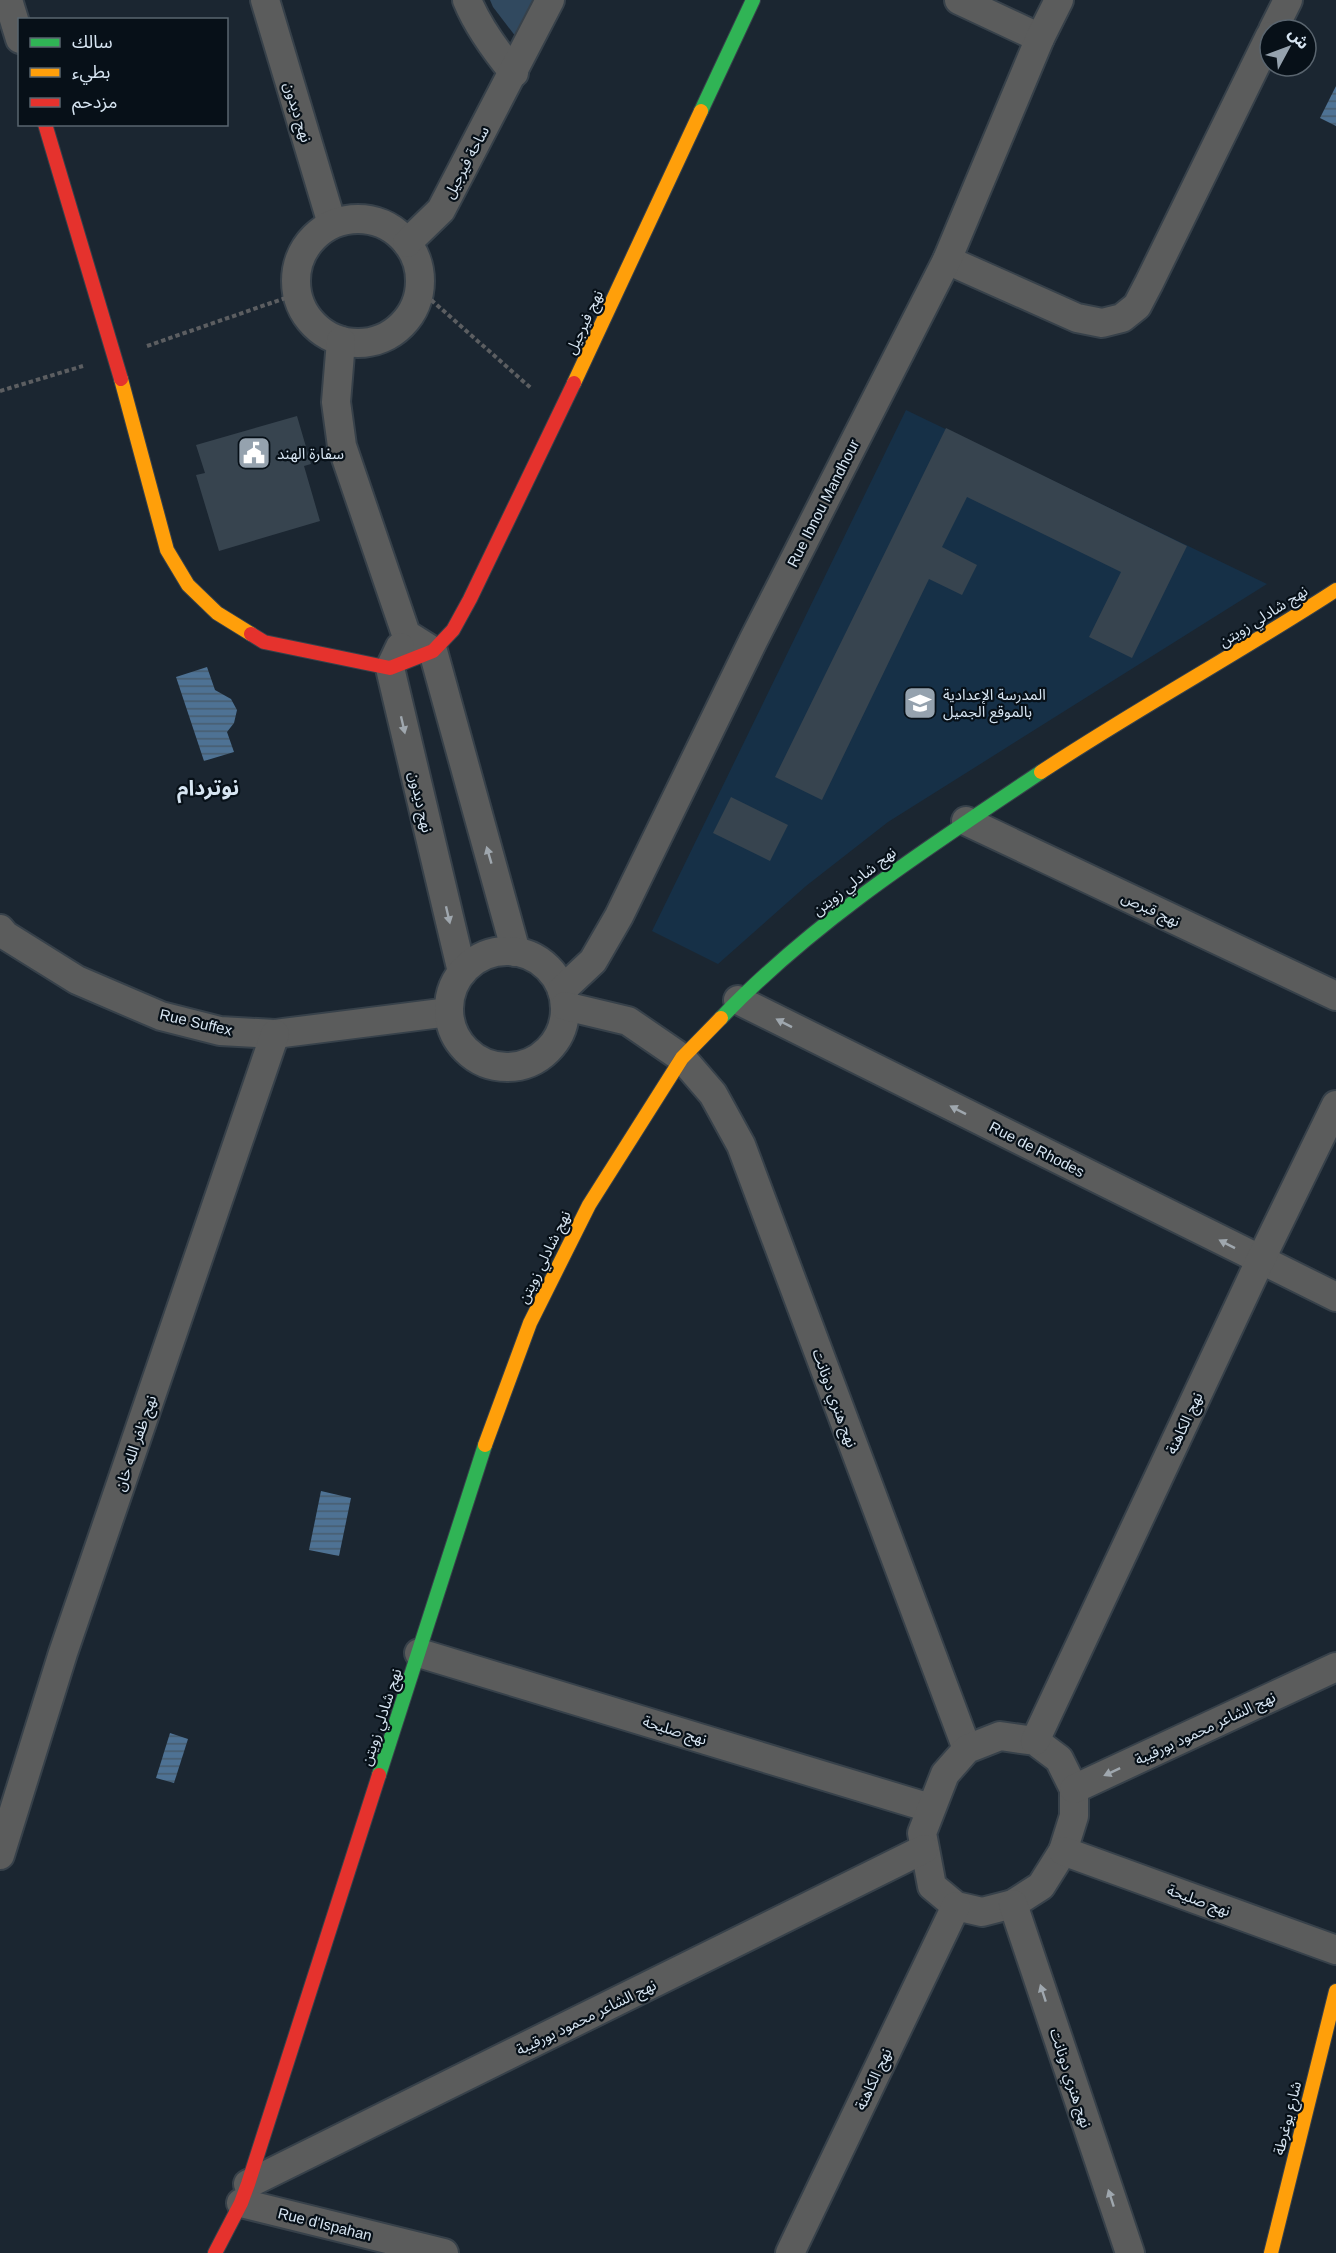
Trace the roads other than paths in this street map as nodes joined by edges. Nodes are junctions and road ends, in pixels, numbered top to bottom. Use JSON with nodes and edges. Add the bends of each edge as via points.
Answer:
{"nodes":[{"id":1,"x":8,"y":0,"type":"edge"},
{"id":2,"x":265,"y":0,"type":"edge"},
{"id":3,"x":467,"y":0,"type":"edge"},
{"id":4,"x":550,"y":0,"type":"edge"},
{"id":5,"x":753,"y":0,"type":"edge"},
{"id":6,"x":959,"y":0,"type":"edge"},
{"id":7,"x":1059,"y":0,"type":"edge"},
{"id":8,"x":1288,"y":0,"type":"edge"},
{"id":9,"x":1279,"y":18,"type":"edge"},
{"id":10,"x":18,"y":32,"type":"edge"},
{"id":11,"x":1040,"y":38,"type":"junction"},
{"id":12,"x":1258,"y":60,"type":"edge"},
{"id":13,"x":514,"y":73,"type":"junction"},
{"id":14,"x":46,"y":126,"type":"edge"},
{"id":15,"x":332,"y":224,"type":"junction"},
{"id":16,"x":407,"y":243,"type":"junction"},
{"id":17,"x":947,"y":260,"type":"junction"},
{"id":18,"x":341,"y":341,"type":"junction"},
{"id":19,"x":1336,"y":590,"type":"edge"},
{"id":20,"x":406,"y":634,"type":"junction"},
{"id":21,"x":433,"y":651,"type":"junction"},
{"id":22,"x":390,"y":668,"type":"junction"},
{"id":23,"x":966,"y":821,"type":"junction"},
{"id":24,"x":0,"y":929,"type":"edge"},
{"id":25,"x":516,"y":952,"type":"junction"},
{"id":26,"x":462,"y":972,"type":"junction"},
{"id":27,"x":1336,"y":996,"type":"edge"},
{"id":28,"x":563,"y":998,"type":"junction"},
{"id":29,"x":738,"y":1000,"type":"junction"},
{"id":30,"x":449,"y":1012,"type":"junction"},
{"id":31,"x":275,"y":1034,"type":"junction"},
{"id":32,"x":682,"y":1058,"type":"junction"},
{"id":33,"x":1336,"y":1105,"type":"edge"},
{"id":34,"x":1260,"y":1261,"type":"junction"},
{"id":35,"x":1336,"y":1297,"type":"edge"},
{"id":36,"x":419,"y":1653,"type":"junction"},
{"id":37,"x":1336,"y":1667,"type":"edge"},
{"id":38,"x":1035,"y":1741,"type":"junction"},
{"id":39,"x":967,"y":1749,"type":"junction"},
{"id":40,"x":1074,"y":1789,"type":"junction"},
{"id":41,"x":930,"y":1808,"type":"junction"},
{"id":42,"x":924,"y":1849,"type":"junction"},
{"id":43,"x":1062,"y":1851,"type":"junction"},
{"id":44,"x":0,"y":1855,"type":"edge"},
{"id":45,"x":1013,"y":1904,"type":"junction"},
{"id":46,"x":956,"y":1906,"type":"junction"},
{"id":47,"x":1336,"y":1950,"type":"edge"},
{"id":48,"x":1336,"y":1991,"type":"edge"},
{"id":49,"x":244,"y":2194,"type":"junction"},
{"id":50,"x":215,"y":2253,"type":"edge"},
{"id":51,"x":444,"y":2253,"type":"edge"},
{"id":52,"x":790,"y":2253,"type":"edge"},
{"id":53,"x":1130,"y":2253,"type":"edge"},
{"id":54,"x":1271,"y":2253,"type":"edge"}],
"edges":[{"from":1,"to":10,"type":"street"},
{"from":2,"to":15,"type":"street","name":"نهج ديدون"},
{"from":3,"to":13,"type":"street","via":[[495,50]]},
{"from":4,"to":13,"type":"street","name":"ساحة فيرجيل"},
{"from":5,"to":21,"type":"street","name":"نهج فيرجيل","via":[[470,599],[453,630]]},
{"from":6,"to":11,"type":"street"},
{"from":7,"to":11,"type":"street","name":"Rue Ibnou Mandhour"},
{"from":8,"to":9,"type":"street"},
{"from":11,"to":17,"type":"street","name":"Rue Ibnou Mandhour"},
{"from":12,"to":17,"type":"street","via":[[1137,306],[1122,318],[1102,323],[1077,318]]},
{"from":13,"to":16,"type":"street","name":"ساحة فيرجيل","via":[[441,210]]},
{"from":14,"to":22,"type":"street","via":[[115,357],[167,550],[188,585],[217,613],[264,642]]},
{"from":15,"to":16,"type":"street","via":[[352,219],[373,220],[392,229]]},
{"from":15,"to":18,"type":"street","via":[[302,252],[296,273],[297,294],[312,324]]},
{"from":16,"to":18,"type":"street","via":[[420,274],[420,290],[413,310],[400,327],[382,339],[362,344]]},
{"from":17,"to":28,"type":"street","name":"Rue Ibnou Mandhour","via":[[754,639],[619,916],[592,961]]},
{"from":18,"to":20,"type":"street","via":[[336,402],[342,446]]},
{"from":19,"to":23,"type":"street","name":"نهج شادلي زويتن","via":[[1105,730]]},
{"from":20,"to":21,"type":"street"},
{"from":20,"to":22,"type":"street"},
{"from":21,"to":22,"type":"street"},
{"from":25,"to":21,"type":"street","one_way":true},
{"from":22,"to":26,"type":"street","name":"نهج ديدون","one_way":true},
{"from":23,"to":27,"type":"street","name":"نهج قبرص"},
{"from":23,"to":29,"type":"street","name":"نهج شادلي زويتن","via":[[836,914]]},
{"from":24,"to":31,"type":"street","name":"Rue Suffex","via":[[77,980],[161,1016],[220,1031]]},
{"from":25,"to":26,"type":"street","via":[[487,955]]},
{"from":25,"to":28,"type":"street","via":[[536,959],[552,973]]},
{"from":26,"to":30,"type":"street","via":[[452,991]]},
{"from":28,"to":30,"type":"street","via":[[563,1024],[556,1041],[543,1055],[510,1067],[475,1058],[452,1030]]},
{"from":28,"to":32,"type":"street","name":"نهج هنري دونانت","via":[[628,1021]]},
{"from":29,"to":32,"type":"street","name":"نهج شادلي زويتن"},
{"from":34,"to":29,"type":"street","name":"Rue de Rhodes","one_way":true},
{"from":30,"to":31,"type":"street","name":"Rue Suffex"},
{"from":31,"to":44,"type":"street","name":"نهج ظفر الله خان","via":[[63,1653]]},
{"from":32,"to":36,"type":"street","name":"نهج شادلي زويتن","via":[[588,1205],[530,1323],[496,1412]]},
{"from":32,"to":39,"type":"street","name":"نهج هنري دونانت","via":[[713,1094],[741,1145]]},
{"from":33,"to":34,"type":"street","name":"نهج الكاهنة"},
{"from":34,"to":35,"type":"street","name":"Rue de Rhodes"},
{"from":34,"to":38,"type":"street","name":"نهج الكاهنة"},
{"from":36,"to":41,"type":"street","name":"نهج صليحة"},
{"from":36,"to":49,"type":"street","name":"نهج شادلي زويتن"},
{"from":37,"to":40,"type":"street","name":"نهج الشاعر محمود بورقيبة","one_way":true},
{"from":38,"to":39,"type":"street","via":[[1000,1736]]},
{"from":38,"to":40,"type":"street","via":[[1059,1759]]},
{"from":39,"to":41,"type":"street","via":[[945,1774]]},
{"from":40,"to":43,"type":"street","via":[[1074,1816]]},
{"from":41,"to":42,"type":"street","via":[[922,1833]]},
{"from":42,"to":46,"type":"street","via":[[932,1886]]},
{"from":42,"to":49,"type":"street","name":"نهج الشاعر محمود بورقيبة"},
{"from":43,"to":45,"type":"street","via":[[1041,1886]]},
{"from":43,"to":47,"type":"street","name":"نهج صليحة"},
{"from":45,"to":46,"type":"street","via":[[982,1912]]},
{"from":53,"to":45,"type":"street","name":"نهج هنري دونانت","one_way":true},
{"from":46,"to":52,"type":"street","name":"نهج الكاهنة"},
{"from":48,"to":54,"type":"street","name":"شارع يوغرطة"},
{"from":49,"to":50,"type":"street","name":"نهج شادلي زويتن"},
{"from":49,"to":51,"type":"street","name":"Rue d'Ispahan"}]}
